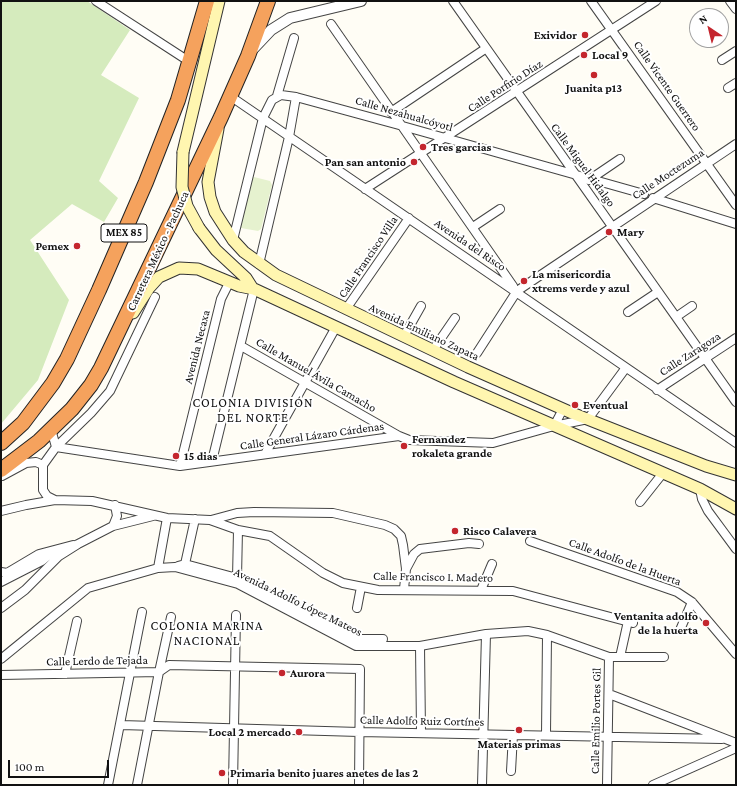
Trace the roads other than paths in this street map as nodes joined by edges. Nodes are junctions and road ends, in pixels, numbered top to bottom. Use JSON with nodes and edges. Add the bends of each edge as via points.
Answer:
{"nodes":[{"id":1,"x":96,"y":1,"type":"edge"},
{"id":2,"x":207,"y":1,"type":"edge"},
{"id":3,"x":219,"y":1,"type":"edge"},
{"id":4,"x":268,"y":1,"type":"edge"},
{"id":5,"x":361,"y":1,"type":"edge"},
{"id":6,"x":453,"y":1,"type":"edge"},
{"id":7,"x":591,"y":1,"type":"edge"},
{"id":8,"x":656,"y":1,"type":"edge"},
{"id":9,"x":730,"y":1,"type":"edge"},
{"id":10,"x":736,"y":9,"type":"edge"},
{"id":11,"x":331,"y":24,"type":"dead end"},
{"id":12,"x":612,"y":29,"type":"junction"},
{"id":13,"x":294,"y":38,"type":"dead end"},
{"id":14,"x":485,"y":49,"type":"junction"},
{"id":15,"x":736,"y":51,"type":"edge"},
{"id":16,"x":248,"y":56,"type":"junction"},
{"id":17,"x":722,"y":60,"type":"dead end"},
{"id":18,"x":190,"y":62,"type":"junction"},
{"id":19,"x":736,"y":83,"type":"edge"},
{"id":20,"x":728,"y":88,"type":"dead end"},
{"id":21,"x":516,"y":93,"type":"junction"},
{"id":22,"x":230,"y":96,"type":"junction"},
{"id":23,"x":277,"y":96,"type":"junction"},
{"id":24,"x":296,"y":97,"type":"junction"},
{"id":25,"x":391,"y":112,"type":"junction"},
{"id":26,"x":221,"y":117,"type":"junction"},
{"id":27,"x":263,"y":118,"type":"junction"},
{"id":28,"x":399,"y":124,"type":"junction"},
{"id":29,"x":289,"y":137,"type":"junction"},
{"id":30,"x":446,"y":138,"type":"junction"},
{"id":31,"x":736,"y":144,"type":"edge"},
{"id":32,"x":420,"y":154,"type":"junction"},
{"id":33,"x":620,"y":159,"type":"dead end"},
{"id":34,"x":707,"y":163,"type":"junction"},
{"id":35,"x":574,"y":175,"type":"junction"},
{"id":36,"x":589,"y":180,"type":"junction"},
{"id":37,"x":365,"y":189,"type":"junction"},
{"id":38,"x":644,"y":194,"type":"dead end"},
{"id":39,"x":653,"y":198,"type":"junction"},
{"id":40,"x":736,"y":205,"type":"edge"},
{"id":41,"x":500,"y":209,"type":"dead end"},
{"id":42,"x":409,"y":218,"type":"junction"},
{"id":43,"x":736,"y":224,"type":"edge"},
{"id":44,"x":612,"y":226,"type":"junction"},
{"id":45,"x":473,"y":227,"type":"junction"},
{"id":46,"x":233,"y":240,"type":"junction"},
{"id":47,"x":259,"y":264,"type":"junction"},
{"id":48,"x":229,"y":283,"type":"junction"},
{"id":49,"x":254,"y":289,"type":"junction"},
{"id":50,"x":517,"y":291,"type":"junction"},
{"id":51,"x":658,"y":292,"type":"junction"},
{"id":52,"x":155,"y":296,"type":"dead end"},
{"id":53,"x":422,"y":306,"type":"dead end"},
{"id":54,"x":692,"y":306,"type":"dead end"},
{"id":55,"x":346,"y":310,"type":"junction"},
{"id":56,"x":628,"y":312,"type":"dead end"},
{"id":57,"x":676,"y":317,"type":"junction"},
{"id":58,"x":455,"y":318,"type":"dead end"},
{"id":59,"x":336,"y":327,"type":"junction"},
{"id":60,"x":404,"y":336,"type":"junction"},
{"id":61,"x":736,"y":338,"type":"edge"},
{"id":62,"x":115,"y":342,"type":"junction"},
{"id":63,"x":241,"y":346,"type":"junction"},
{"id":64,"x":433,"y":350,"type":"junction"},
{"id":65,"x":476,"y":353,"type":"dead end"},
{"id":66,"x":706,"y":357,"type":"junction"},
{"id":67,"x":625,"y":369,"type":"junction"},
{"id":68,"x":306,"y":382,"type":"junction"},
{"id":69,"x":657,"y":390,"type":"junction"},
{"id":70,"x":736,"y":401,"type":"edge"},
{"id":71,"x":563,"y":409,"type":"junction"},
{"id":72,"x":588,"y":419,"type":"junction"},
{"id":73,"x":554,"y":426,"type":"junction"},
{"id":74,"x":51,"y":429,"type":"junction"},
{"id":75,"x":399,"y":436,"type":"junction"},
{"id":76,"x":1,"y":443,"type":"edge"},
{"id":77,"x":736,"y":443,"type":"edge"},
{"id":78,"x":56,"y":447,"type":"junction"},
{"id":79,"x":265,"y":454,"type":"junction"},
{"id":80,"x":212,"y":462,"type":"junction"},
{"id":81,"x":43,"y":464,"type":"junction"},
{"id":82,"x":180,"y":466,"type":"junction"},
{"id":83,"x":1,"y":470,"type":"edge"},
{"id":84,"x":663,"y":473,"type":"junction"},
{"id":85,"x":736,"y":475,"type":"edge"},
{"id":86,"x":1,"y":476,"type":"edge"},
{"id":87,"x":700,"y":489,"type":"junction"},
{"id":88,"x":55,"y":500,"type":"junction"},
{"id":89,"x":640,"y":502,"type":"dead end"},
{"id":90,"x":115,"y":505,"type":"junction"},
{"id":91,"x":736,"y":509,"type":"edge"},
{"id":92,"x":287,"y":510,"type":"dead end"},
{"id":93,"x":1,"y":511,"type":"edge"},
{"id":94,"x":153,"y":515,"type":"junction"},
{"id":95,"x":167,"y":518,"type":"junction"},
{"id":96,"x":195,"y":519,"type":"junction"},
{"id":97,"x":210,"y":520,"type":"junction"},
{"id":98,"x":113,"y":526,"type":"junction"},
{"id":99,"x":238,"y":530,"type":"junction"},
{"id":100,"x":530,"y":541,"type":"dead end"},
{"id":101,"x":78,"y":544,"type":"junction"},
{"id":102,"x":479,"y":544,"type":"dead end"},
{"id":103,"x":57,"y":548,"type":"junction"},
{"id":104,"x":736,"y":549,"type":"edge"},
{"id":105,"x":185,"y":564,"type":"junction"},
{"id":106,"x":492,"y":564,"type":"dead end"},
{"id":107,"x":175,"y":567,"type":"junction"},
{"id":108,"x":158,"y":568,"type":"junction"},
{"id":109,"x":406,"y":569,"type":"junction"},
{"id":110,"x":1,"y":572,"type":"edge"},
{"id":111,"x":237,"y":578,"type":"junction"},
{"id":112,"x":1,"y":582,"type":"edge"},
{"id":113,"x":361,"y":587,"type":"junction"},
{"id":114,"x":404,"y":588,"type":"junction"},
{"id":115,"x":481,"y":590,"type":"junction"},
{"id":116,"x":692,"y":602,"type":"junction"},
{"id":117,"x":1,"y":608,"type":"edge"},
{"id":118,"x":357,"y":608,"type":"dead end"},
{"id":119,"x":142,"y":612,"type":"dead end"},
{"id":120,"x":236,"y":615,"type":"dead end"},
{"id":121,"x":171,"y":617,"type":"dead end"},
{"id":122,"x":77,"y":621,"type":"dead end"},
{"id":123,"x":680,"y":630,"type":"dead end"},
{"id":124,"x":486,"y":634,"type":"junction"},
{"id":125,"x":547,"y":635,"type":"junction"},
{"id":126,"x":383,"y":639,"type":"dead end"},
{"id":127,"x":420,"y":646,"type":"junction"},
{"id":128,"x":736,"y":654,"type":"edge"},
{"id":129,"x":609,"y":657,"type":"junction"},
{"id":130,"x":620,"y":657,"type":"junction"},
{"id":131,"x":664,"y":657,"type":"dead end"},
{"id":132,"x":1,"y":659,"type":"edge"},
{"id":133,"x":235,"y":667,"type":"junction"},
{"id":134,"x":158,"y":672,"type":"junction"},
{"id":135,"x":129,"y":673,"type":"junction"},
{"id":136,"x":65,"y":674,"type":"junction"},
{"id":137,"x":1,"y":675,"type":"edge"},
{"id":138,"x":609,"y":694,"type":"junction"},
{"id":139,"x":121,"y":725,"type":"junction"},
{"id":140,"x":148,"y":726,"type":"junction"},
{"id":141,"x":233,"y":728,"type":"junction"},
{"id":142,"x":359,"y":732,"type":"junction"},
{"id":143,"x":421,"y":732,"type":"junction"},
{"id":144,"x":483,"y":734,"type":"junction"},
{"id":145,"x":513,"y":735,"type":"junction"},
{"id":146,"x":546,"y":735,"type":"junction"},
{"id":147,"x":607,"y":736,"type":"junction"},
{"id":148,"x":722,"y":738,"type":"junction"},
{"id":149,"x":736,"y":744,"type":"edge"},
{"id":150,"x":736,"y":748,"type":"edge"},
{"id":151,"x":511,"y":771,"type":"dead end"},
{"id":152,"x":108,"y":785,"type":"edge"},
{"id":153,"x":137,"y":785,"type":"edge"},
{"id":154,"x":233,"y":785,"type":"edge"},
{"id":155,"x":359,"y":785,"type":"edge"},
{"id":156,"x":482,"y":785,"type":"edge"},
{"id":157,"x":607,"y":785,"type":"edge"},
{"id":158,"x":653,"y":785,"type":"edge"}],
"edges":[{"from":1,"to":18,"type":"street"},
{"from":2,"to":18,"type":"highway","number":"MEX 85"},
{"from":3,"to":49,"type":"main road","bridge":true,"via":[[183,152],[182,187],[187,206],[199,228],[216,250]]},
{"from":4,"to":16,"type":"highway","name":"Carretera México - Pachuca","number":"MEX 85"},
{"from":5,"to":16,"type":"street","via":[[290,18],[271,30]]},
{"from":6,"to":14,"type":"street","name":"Calle Miguel Hidalgo"},
{"from":7,"to":12,"type":"street","name":"Calle Vicente Guerrero"},
{"from":8,"to":12,"type":"street","name":"Calle Porfirio Díaz"},
{"from":9,"to":10,"type":"street"},
{"from":11,"to":25,"type":"street"},
{"from":12,"to":21,"type":"street","name":"Calle Porfirio Díaz"},
{"from":12,"to":34,"type":"street","name":"Calle Vicente Guerrero"},
{"from":13,"to":23,"type":"street"},
{"from":14,"to":21,"type":"street","name":"Calle Miguel Hidalgo"},
{"from":14,"to":25,"type":"street"},
{"from":15,"to":17,"type":"street"},
{"from":16,"to":22,"type":"highway","name":"Carretera México - Pachuca","number":"MEX 85"},
{"from":18,"to":76,"type":"highway","number":"MEX 85","via":[[146,182],[67,359],[35,408]]},
{"from":19,"to":20,"type":"street"},
{"from":21,"to":30,"type":"street","name":"Calle Porfirio Díaz"},
{"from":21,"to":35,"type":"street","name":"Calle Miguel Hidalgo"},
{"from":22,"to":26,"type":"highway","name":"Carretera México - Pachuca","number":"MEX 85"},
{"from":22,"to":27,"type":"street","name":"Avenida del Risco"},
{"from":23,"to":24,"type":"street","name":"Calle Nezahualcóyotl"},
{"from":23,"to":27,"type":"street","via":[[272,100]]},
{"from":24,"to":28,"type":"street","name":"Calle Nezahualcóyotl"},
{"from":24,"to":29,"type":"street"},
{"from":25,"to":28,"type":"street"},
{"from":26,"to":46,"type":"main road","name":"Avenida Emiliano Zapata","via":[[210,168],[210,197],[215,212]]},
{"from":26,"to":62,"type":"highway","name":"Carretera México - Pachuca","number":"MEX 85"},
{"from":27,"to":29,"type":"street","name":"Avenida del Risco"},
{"from":27,"to":46,"type":"street"},
{"from":28,"to":30,"type":"street","name":"Calle Nezahualcóyotl"},
{"from":28,"to":32,"type":"street"},
{"from":29,"to":37,"type":"street","name":"Avenida del Risco"},
{"from":29,"to":47,"type":"street"},
{"from":30,"to":32,"type":"street","name":"Calle Porfirio Díaz"},
{"from":30,"to":35,"type":"street","name":"Calle Nezahualcóyotl"},
{"from":31,"to":34,"type":"street","name":"Calle Moctezuma"},
{"from":32,"to":37,"type":"street","name":"Calle Porfirio Díaz"},
{"from":32,"to":45,"type":"street"},
{"from":33,"to":36,"type":"street"},
{"from":34,"to":39,"type":"street","name":"Calle Moctezuma"},
{"from":34,"to":40,"type":"street","name":"Calle Vicente Guerrero"},
{"from":35,"to":36,"type":"street","name":"Calle Nezahualcóyotl"},
{"from":35,"to":44,"type":"street","name":"Calle Miguel Hidalgo"},
{"from":36,"to":38,"type":"street","name":"Calle Nezahualcóyotl"},
{"from":37,"to":42,"type":"street","name":"Avenida del Risco"},
{"from":39,"to":43,"type":"street"},
{"from":39,"to":44,"type":"street","name":"Calle Moctezuma"},
{"from":41,"to":45,"type":"street"},
{"from":42,"to":50,"type":"street","name":"Avenida del Risco"},
{"from":42,"to":55,"type":"street","name":"Calle Francisco Villa"},
{"from":44,"to":50,"type":"street","name":"Calle Moctezuma"},
{"from":44,"to":51,"type":"street","name":"Calle Miguel Hidalgo"},
{"from":45,"to":50,"type":"street"},
{"from":46,"to":47,"type":"main road","name":"Avenida Emiliano Zapata"},
{"from":47,"to":55,"type":"main road","name":"Avenida Emiliano Zapata"},
{"from":48,"to":49,"type":"main road"},
{"from":48,"to":62,"type":"main road","via":[[198,269],[179,268],[168,272],[149,288]]},
{"from":48,"to":82,"type":"street","name":"Avenida Necaxa","via":[[221,299]]},
{"from":49,"to":59,"type":"main road"},
{"from":49,"to":63,"type":"street"},
{"from":50,"to":65,"type":"street","name":"Calle Moctezuma"},
{"from":50,"to":67,"type":"street","name":"Avenida del Risco"},
{"from":51,"to":56,"type":"street"},
{"from":51,"to":57,"type":"street","name":"Calle Miguel Hidalgo"},
{"from":52,"to":78,"type":"street","via":[[110,391]]},
{"from":53,"to":60,"type":"street"},
{"from":54,"to":57,"type":"street"},
{"from":55,"to":60,"type":"main road","name":"Avenida Emiliano Zapata"},
{"from":57,"to":66,"type":"street","name":"Calle Miguel Hidalgo"},
{"from":58,"to":64,"type":"street"},
{"from":59,"to":68,"type":"street"},
{"from":59,"to":73,"type":"main road"},
{"from":60,"to":64,"type":"main road","name":"Avenida Emiliano Zapata"},
{"from":61,"to":66,"type":"street","name":"Calle Zaragoza"},
{"from":62,"to":74,"type":"highway","name":"Carretera México - Pachuca","number":"MEX 85","via":[[91,385],[72,409]]},
{"from":63,"to":68,"type":"street","name":"Calle Manuel Ávila Camacho"},
{"from":63,"to":80,"type":"street"},
{"from":64,"to":71,"type":"main road","name":"Avenida Emiliano Zapata"},
{"from":66,"to":69,"type":"street","name":"Calle Zaragoza"},
{"from":66,"to":70,"type":"street","name":"Calle Miguel Hidalgo"},
{"from":67,"to":69,"type":"street","name":"Avenida del Risco"},
{"from":67,"to":72,"type":"street"},
{"from":68,"to":75,"type":"street","name":"Calle Manuel Ávila Camacho"},
{"from":68,"to":79,"type":"street"},
{"from":69,"to":77,"type":"street","name":"Avenida del Risco"},
{"from":71,"to":72,"type":"main road","name":"Avenida Emiliano Zapata"},
{"from":71,"to":73,"type":"street"},
{"from":72,"to":73,"type":"street","name":"Calle General Lázaro Cárdenas"},
{"from":72,"to":85,"type":"main road","name":"Avenida Emiliano Zapata","via":[[706,466]]},
{"from":73,"to":75,"type":"street","name":"Calle General Lázaro Cárdenas","via":[[492,443],[410,440]]},
{"from":73,"to":84,"type":"main road"},
{"from":74,"to":78,"type":"street"},
{"from":74,"to":83,"type":"highway","name":"Carretera México - Pachuca","number":"MEX 85"},
{"from":75,"to":79,"type":"street","name":"Calle General Lázaro Cárdenas"},
{"from":78,"to":81,"type":"street"},
{"from":78,"to":82,"type":"street","name":"Calle General Lázaro Cárdenas"},
{"from":79,"to":80,"type":"street","name":"Calle General Lázaro Cárdenas"},
{"from":80,"to":82,"type":"street","name":"Calle General Lázaro Cárdenas"},
{"from":81,"to":86,"type":"street","via":[[26,463]]},
{"from":81,"to":88,"type":"street","via":[[43,490],[47,496]]},
{"from":84,"to":87,"type":"main road"},
{"from":84,"to":89,"type":"street"},
{"from":87,"to":91,"type":"main road"},
{"from":87,"to":104,"type":"street","via":[[708,511]]},
{"from":88,"to":90,"type":"street","name":"Calle Francisco I. Madero","via":[[92,501]]},
{"from":88,"to":93,"type":"street","name":"Calle Francisco I. Madero"},
{"from":90,"to":94,"type":"street","name":"Calle Francisco I. Madero"},
{"from":90,"to":98,"type":"street","via":[[117,516]]},
{"from":92,"to":96,"type":"street","via":[[236,510]]},
{"from":94,"to":95,"type":"street","name":"Calle Francisco I. Madero"},
{"from":94,"to":98,"type":"street"},
{"from":95,"to":96,"type":"street","name":"Calle Francisco I. Madero"},
{"from":95,"to":108,"type":"street"},
{"from":96,"to":97,"type":"street","name":"Calle Francisco I. Madero"},
{"from":96,"to":105,"type":"street"},
{"from":97,"to":99,"type":"street","name":"Calle Francisco I. Madero"},
{"from":97,"to":109,"type":"street","via":[[254,512],[333,512],[369,520],[394,529],[401,536]]},
{"from":98,"to":101,"type":"street"},
{"from":99,"to":111,"type":"street"},
{"from":99,"to":113,"type":"street","name":"Calle Francisco I. Madero","via":[[270,536],[332,579]]},
{"from":100,"to":116,"type":"street","name":"Calle Adolfo de la Huerta","via":[[677,592]]},
{"from":101,"to":103,"type":"street"},
{"from":101,"to":117,"type":"street","via":[[60,556],[25,590]]},
{"from":102,"to":109,"type":"street","via":[[420,548]]},
{"from":103,"to":110,"type":"street","via":[[39,554],[7,573]]},
{"from":103,"to":112,"type":"street","via":[[42,561]]},
{"from":105,"to":107,"type":"street"},
{"from":105,"to":111,"type":"street"},
{"from":106,"to":115,"type":"street"},
{"from":107,"to":108,"type":"street","name":"Avenida Adolfo López Mateos"},
{"from":107,"to":127,"type":"street","name":"Avenida Adolfo López Mateos","via":[[238,584],[356,646]]},
{"from":108,"to":132,"type":"street","name":"Avenida Adolfo López Mateos","via":[[88,588]]},
{"from":109,"to":114,"type":"street"},
{"from":111,"to":126,"type":"street","via":[[357,639]]},
{"from":113,"to":114,"type":"street","name":"Calle Francisco I. Madero","via":[[378,590]]},
{"from":113,"to":118,"type":"street"},
{"from":114,"to":115,"type":"street","name":"Calle Francisco I. Madero"},
{"from":115,"to":130,"type":"street","name":"Calle Francisco I. Madero","via":[[513,591],[630,622]]},
{"from":116,"to":123,"type":"street"},
{"from":116,"to":128,"type":"street","name":"Calle Adolfo de la Huerta"},
{"from":119,"to":135,"type":"street"},
{"from":120,"to":133,"type":"street"},
{"from":121,"to":134,"type":"street"},
{"from":122,"to":136,"type":"street"},
{"from":124,"to":125,"type":"street","name":"Avenida Adolfo López Mateos","via":[[528,631]]},
{"from":124,"to":127,"type":"street","name":"Avenida Adolfo López Mateos"},
{"from":124,"to":144,"type":"street"},
{"from":125,"to":129,"type":"street","name":"Avenida Adolfo López Mateos"},
{"from":125,"to":146,"type":"street"},
{"from":127,"to":143,"type":"street"},
{"from":129,"to":130,"type":"street","name":"Avenida Adolfo López Mateos"},
{"from":129,"to":138,"type":"street","name":"Calle Emilio Portes Gil"},
{"from":130,"to":131,"type":"street","name":"Avenida Adolfo López Mateos"},
{"from":133,"to":134,"type":"street","name":"Calle Lerdo de Tejada","via":[[169,665]]},
{"from":133,"to":141,"type":"street"},
{"from":133,"to":142,"type":"street","name":"Calle Lerdo de Tejada","via":[[360,669]]},
{"from":134,"to":135,"type":"street","name":"Calle Lerdo de Tejada"},
{"from":134,"to":140,"type":"street"},
{"from":135,"to":136,"type":"street","name":"Calle Lerdo de Tejada"},
{"from":135,"to":139,"type":"street"},
{"from":136,"to":137,"type":"street","name":"Calle Lerdo de Tejada"},
{"from":138,"to":147,"type":"street","name":"Calle Emilio Portes Gil"},
{"from":138,"to":148,"type":"street"},
{"from":139,"to":140,"type":"street","name":"Calle Adolfo Ruiz Cortínes"},
{"from":139,"to":152,"type":"street"},
{"from":140,"to":141,"type":"street","name":"Calle Adolfo Ruiz Cortínes"},
{"from":140,"to":153,"type":"street"},
{"from":141,"to":142,"type":"street","name":"Calle Adolfo Ruiz Cortínes"},
{"from":141,"to":154,"type":"street"},
{"from":142,"to":143,"type":"street","name":"Calle Adolfo Ruiz Cortínes"},
{"from":142,"to":155,"type":"street"},
{"from":143,"to":144,"type":"street","name":"Calle Adolfo Ruiz Cortínes"},
{"from":144,"to":145,"type":"street","name":"Calle Adolfo Ruiz Cortínes"},
{"from":144,"to":156,"type":"street"},
{"from":145,"to":146,"type":"street","name":"Calle Adolfo Ruiz Cortínes"},
{"from":145,"to":151,"type":"street"},
{"from":146,"to":147,"type":"street","name":"Calle Adolfo Ruiz Cortínes"},
{"from":147,"to":148,"type":"street","name":"Calle Adolfo Ruiz Cortínes"},
{"from":147,"to":157,"type":"street","name":"Calle Emilio Portes Gil"},
{"from":148,"to":149,"type":"street"},
{"from":150,"to":158,"type":"street"}]}
